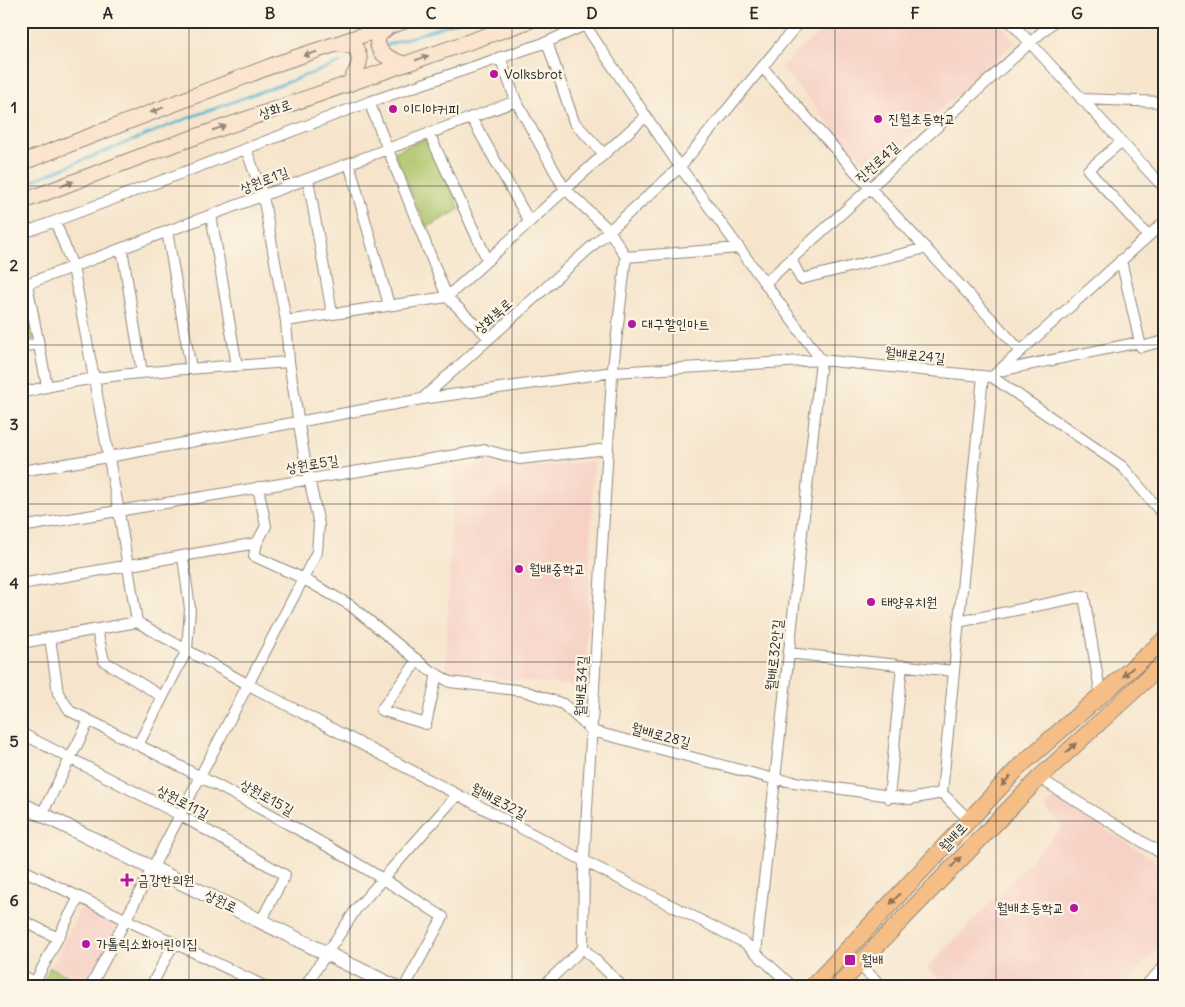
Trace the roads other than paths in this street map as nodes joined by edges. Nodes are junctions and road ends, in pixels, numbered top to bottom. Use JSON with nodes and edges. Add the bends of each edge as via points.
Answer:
{"nodes":[{"id":1,"x":406,"y":21,"type":"edge"},
{"id":2,"x":529,"y":21,"type":"edge"},
{"id":3,"x":800,"y":21,"type":"edge"},
{"id":4,"x":1010,"y":21,"type":"edge"},
{"id":5,"x":1054,"y":21,"type":"edge"},
{"id":6,"x":387,"y":28,"type":"junction"},
{"id":7,"x":547,"y":42,"type":"junction"},
{"id":8,"x":1029,"y":42,"type":"junction"},
{"id":9,"x":340,"y":44,"type":"junction"},
{"id":10,"x":500,"y":57,"type":"junction"},
{"id":11,"x":403,"y":64,"type":"junction"},
{"id":12,"x":762,"y":67,"type":"junction"},
{"id":13,"x":348,"y":84,"type":"junction"},
{"id":14,"x":1082,"y":99,"type":"junction"},
{"id":15,"x":516,"y":101,"type":"junction"},
{"id":16,"x":370,"y":102,"type":"junction"},
{"id":17,"x":1164,"y":102,"type":"edge"},
{"id":18,"x":646,"y":116,"type":"junction"},
{"id":19,"x":471,"y":118,"type":"junction"},
{"id":20,"x":429,"y":134,"type":"junction"},
{"id":21,"x":1121,"y":142,"type":"junction"},
{"id":22,"x":246,"y":149,"type":"junction"},
{"id":23,"x":388,"y":149,"type":"junction"},
{"id":24,"x":604,"y":153,"type":"junction"},
{"id":25,"x":21,"y":163,"type":"edge"},
{"id":26,"x":349,"y":163,"type":"junction"},
{"id":27,"x":680,"y":166,"type":"junction"},
{"id":28,"x":308,"y":179,"type":"junction"},
{"id":29,"x":564,"y":188,"type":"junction"},
{"id":30,"x":870,"y":188,"type":"junction"},
{"id":31,"x":1164,"y":188,"type":"edge"},
{"id":32,"x":263,"y":196,"type":"junction"},
{"id":33,"x":21,"y":202,"type":"edge"},
{"id":34,"x":211,"y":215,"type":"junction"},
{"id":35,"x":55,"y":221,"type":"junction"},
{"id":36,"x":529,"y":221,"type":"junction"},
{"id":37,"x":1164,"y":222,"type":"edge"},
{"id":38,"x":609,"y":230,"type":"junction"},
{"id":39,"x":167,"y":231,"type":"junction"},
{"id":40,"x":21,"y":234,"type":"edge"},
{"id":41,"x":1148,"y":236,"type":"junction"},
{"id":42,"x":122,"y":248,"type":"junction"},
{"id":43,"x":739,"y":248,"type":"junction"},
{"id":44,"x":926,"y":248,"type":"junction"},
{"id":45,"x":626,"y":257,"type":"junction"},
{"id":46,"x":487,"y":260,"type":"junction"},
{"id":47,"x":791,"y":260,"type":"junction"},
{"id":48,"x":1121,"y":260,"type":"junction"},
{"id":49,"x":73,"y":267,"type":"junction"},
{"id":50,"x":765,"y":283,"type":"junction"},
{"id":51,"x":24,"y":285,"type":"edge"},
{"id":52,"x":447,"y":297,"type":"junction"},
{"id":53,"x":389,"y":305,"type":"junction"},
{"id":54,"x":332,"y":313,"type":"junction"},
{"id":55,"x":286,"y":321,"type":"junction"},
{"id":56,"x":490,"y":338,"type":"junction"},
{"id":57,"x":1164,"y":341,"type":"edge"},
{"id":58,"x":39,"y":344,"type":"junction"},
{"id":59,"x":1140,"y":345,"type":"junction"},
{"id":60,"x":21,"y":348,"type":"edge"},
{"id":61,"x":1021,"y":351,"type":"junction"},
{"id":62,"x":821,"y":360,"type":"junction"},
{"id":63,"x":289,"y":362,"type":"junction"},
{"id":64,"x":237,"y":366,"type":"junction"},
{"id":65,"x":191,"y":370,"type":"junction"},
{"id":66,"x":613,"y":372,"type":"junction"},
{"id":67,"x":142,"y":373,"type":"junction"},
{"id":68,"x":991,"y":375,"type":"junction"},
{"id":69,"x":95,"y":379,"type":"junction"},
{"id":70,"x":47,"y":386,"type":"junction"},
{"id":71,"x":21,"y":393,"type":"edge"},
{"id":72,"x":422,"y":398,"type":"junction"},
{"id":73,"x":300,"y":421,"type":"junction"},
{"id":74,"x":608,"y":449,"type":"junction"},
{"id":75,"x":108,"y":457,"type":"junction"},
{"id":76,"x":21,"y":471,"type":"edge"},
{"id":77,"x":309,"y":478,"type":"junction"},
{"id":78,"x":258,"y":487,"type":"junction"},
{"id":79,"x":119,"y":512,"type":"junction"},
{"id":80,"x":1164,"y":516,"type":"edge"},
{"id":81,"x":21,"y":527,"type":"edge"},
{"id":82,"x":257,"y":543,"type":"junction"},
{"id":83,"x":183,"y":557,"type":"junction"},
{"id":84,"x":128,"y":567,"type":"junction"},
{"id":85,"x":302,"y":578,"type":"junction"},
{"id":86,"x":21,"y":584,"type":"edge"},
{"id":87,"x":137,"y":622,"type":"junction"},
{"id":88,"x":958,"y":622,"type":"junction"},
{"id":89,"x":97,"y":630,"type":"junction"},
{"id":90,"x":50,"y":638,"type":"junction"},
{"id":91,"x":1164,"y":640,"type":"edge"},
{"id":92,"x":21,"y":643,"type":"edge"},
{"id":93,"x":187,"y":650,"type":"junction"},
{"id":94,"x":788,"y":654,"type":"junction"},
{"id":95,"x":418,"y":660,"type":"junction"},
{"id":96,"x":1164,"y":663,"type":"edge"},
{"id":97,"x":902,"y":666,"type":"junction"},
{"id":98,"x":953,"y":671,"type":"junction"},
{"id":99,"x":437,"y":674,"type":"junction"},
{"id":100,"x":247,"y":684,"type":"junction"},
{"id":101,"x":161,"y":696,"type":"junction"},
{"id":102,"x":1101,"y":697,"type":"junction"},
{"id":103,"x":89,"y":721,"type":"junction"},
{"id":104,"x":592,"y":731,"type":"junction"},
{"id":105,"x":21,"y":733,"type":"edge"},
{"id":106,"x":138,"y":745,"type":"junction"},
{"id":107,"x":69,"y":759,"type":"junction"},
{"id":108,"x":200,"y":776,"type":"junction"},
{"id":109,"x":1039,"y":778,"type":"junction"},
{"id":110,"x":774,"y":779,"type":"junction"},
{"id":111,"x":942,"y":794,"type":"junction"},
{"id":112,"x":457,"y":795,"type":"junction"},
{"id":113,"x":889,"y":798,"type":"junction"},
{"id":114,"x":21,"y":804,"type":"edge"},
{"id":115,"x":42,"y":814,"type":"junction"},
{"id":116,"x":180,"y":815,"type":"junction"},
{"id":117,"x":969,"y":820,"type":"junction"},
{"id":118,"x":1164,"y":855,"type":"edge"},
{"id":119,"x":584,"y":861,"type":"junction"},
{"id":120,"x":152,"y":868,"type":"junction"},
{"id":121,"x":21,"y":869,"type":"edge"},
{"id":122,"x":384,"y":878,"type":"junction"},
{"id":123,"x":80,"y":897,"type":"junction"},
{"id":124,"x":126,"y":919,"type":"junction"},
{"id":125,"x":21,"y":920,"type":"edge"},
{"id":126,"x":261,"y":921,"type":"junction"},
{"id":127,"x":58,"y":938,"type":"junction"},
{"id":128,"x":174,"y":943,"type":"junction"},
{"id":129,"x":583,"y":948,"type":"junction"},
{"id":130,"x":326,"y":953,"type":"junction"},
{"id":131,"x":756,"y":953,"type":"junction"},
{"id":132,"x":859,"y":964,"type":"junction"},
{"id":133,"x":1164,"y":967,"type":"edge"},
{"id":134,"x":21,"y":975,"type":"edge"},
{"id":135,"x":34,"y":984,"type":"edge"},
{"id":136,"x":92,"y":986,"type":"edge"},
{"id":137,"x":151,"y":986,"type":"edge"},
{"id":138,"x":264,"y":986,"type":"edge"},
{"id":139,"x":305,"y":986,"type":"edge"},
{"id":140,"x":393,"y":986,"type":"edge"},
{"id":141,"x":405,"y":986,"type":"edge"},
{"id":142,"x":543,"y":986,"type":"edge"},
{"id":143,"x":622,"y":986,"type":"edge"},
{"id":144,"x":792,"y":986,"type":"edge"},
{"id":145,"x":813,"y":986,"type":"edge"},
{"id":146,"x":838,"y":986,"type":"edge"},
{"id":147,"x":882,"y":986,"type":"edge"},
{"id":148,"x":1145,"y":986,"type":"edge"}],
"edges":[{"from":1,"to":6,"type":"main road"},
{"from":11,"to":2,"type":"main road","name":"상화로","one_way":true},
{"from":3,"to":12,"type":"street","name":"상화북로"},
{"from":4,"to":8,"type":"street"},
{"from":5,"to":8,"type":"street","name":"진천로4길"},
{"from":6,"to":9,"type":"main road"},
{"from":6,"to":11,"type":"main road","via":[[378,36],[378,48]]},
{"from":7,"to":10,"type":"street"},
{"from":7,"to":18,"type":"street","via":[[585,25]]},
{"from":7,"to":24,"type":"street","via":[[574,122]]},
{"from":8,"to":14,"type":"street"},
{"from":8,"to":30,"type":"street","name":"진천로4길"},
{"from":9,"to":13,"type":"main road","via":[[354,46],[360,56],[360,64]]},
{"from":9,"to":25,"type":"main road","one_way":true,"via":[[278,63]]},
{"from":10,"to":15,"type":"street"},
{"from":10,"to":16,"type":"street"},
{"from":11,"to":13,"type":"main road","name":"상화로"},
{"from":12,"to":27,"type":"street","name":"상화북로"},
{"from":12,"to":30,"type":"street"},
{"from":33,"to":13,"type":"main road","name":"상화로","one_way":true},
{"from":14,"to":17,"type":"street"},
{"from":14,"to":21,"type":"street"},
{"from":15,"to":19,"type":"street","name":"상원로1길"},
{"from":15,"to":29,"type":"street"},
{"from":16,"to":22,"type":"street"},
{"from":16,"to":23,"type":"street"},
{"from":18,"to":24,"type":"street"},
{"from":18,"to":27,"type":"street"},
{"from":19,"to":20,"type":"street","name":"상원로1길"},
{"from":19,"to":36,"type":"street"},
{"from":20,"to":23,"type":"street","name":"상원로1길"},
{"from":20,"to":46,"type":"street"},
{"from":21,"to":31,"type":"street"},
{"from":21,"to":41,"type":"street","via":[[1088,170]]},
{"from":22,"to":32,"type":"street"},
{"from":22,"to":35,"type":"street"},
{"from":23,"to":26,"type":"street","name":"상원로1길"},
{"from":23,"to":52,"type":"street"},
{"from":24,"to":29,"type":"street"},
{"from":26,"to":28,"type":"street","name":"상원로1길"},
{"from":26,"to":53,"type":"street"},
{"from":27,"to":38,"type":"street","name":"상화북로"},
{"from":27,"to":43,"type":"street"},
{"from":28,"to":32,"type":"street","name":"상원로1길"},
{"from":28,"to":54,"type":"street"},
{"from":29,"to":36,"type":"street"},
{"from":29,"to":38,"type":"street"},
{"from":30,"to":44,"type":"street"},
{"from":30,"to":47,"type":"street","name":"진천로4길"},
{"from":32,"to":34,"type":"street","name":"상원로1길"},
{"from":32,"to":55,"type":"street"},
{"from":34,"to":39,"type":"street","name":"상원로1길"},
{"from":34,"to":64,"type":"street"},
{"from":35,"to":40,"type":"street"},
{"from":35,"to":49,"type":"street"},
{"from":36,"to":46,"type":"street"},
{"from":37,"to":41,"type":"street"},
{"from":38,"to":45,"type":"street"},
{"from":38,"to":56,"type":"street","name":"상화북로"},
{"from":39,"to":42,"type":"street","name":"상원로1길"},
{"from":39,"to":65,"type":"street"},
{"from":41,"to":48,"type":"street"},
{"from":42,"to":49,"type":"street","name":"상원로1길"},
{"from":42,"to":67,"type":"street"},
{"from":43,"to":45,"type":"street"},
{"from":43,"to":50,"type":"street"},
{"from":44,"to":47,"type":"street","via":[[801,279]]},
{"from":44,"to":61,"type":"street"},
{"from":45,"to":66,"type":"street"},
{"from":46,"to":52,"type":"street"},
{"from":47,"to":50,"type":"street","name":"진천로4길"},
{"from":48,"to":59,"type":"street"},
{"from":48,"to":61,"type":"street"},
{"from":49,"to":51,"type":"street","name":"상원로1길"},
{"from":49,"to":69,"type":"street"},
{"from":50,"to":62,"type":"street"},
{"from":51,"to":58,"type":"street"},
{"from":52,"to":53,"type":"street"},
{"from":52,"to":56,"type":"street"},
{"from":53,"to":54,"type":"street"},
{"from":54,"to":55,"type":"street"},
{"from":55,"to":63,"type":"street"},
{"from":56,"to":72,"type":"street","name":"상화북로"},
{"from":57,"to":59,"type":"street"},
{"from":58,"to":60,"type":"street"},
{"from":58,"to":70,"type":"street"},
{"from":59,"to":68,"type":"street"},
{"from":61,"to":68,"type":"street"},
{"from":62,"to":66,"type":"street","name":"월배로24길"},
{"from":62,"to":68,"type":"street","name":"월배로24길"},
{"from":62,"to":94,"type":"street","name":"월배로32안길"},
{"from":63,"to":64,"type":"street"},
{"from":63,"to":73,"type":"street"},
{"from":64,"to":65,"type":"street"},
{"from":65,"to":67,"type":"street"},
{"from":66,"to":72,"type":"street","name":"월배로24길"},
{"from":66,"to":74,"type":"street","name":"월배로34길"},
{"from":67,"to":69,"type":"street"},
{"from":68,"to":80,"type":"street","name":"월배로24길","via":[[1123,466]]},
{"from":68,"to":88,"type":"street"},
{"from":69,"to":70,"type":"street"},
{"from":69,"to":75,"type":"street"},
{"from":70,"to":71,"type":"street"},
{"from":72,"to":73,"type":"street"},
{"from":73,"to":75,"type":"street"},
{"from":73,"to":77,"type":"street"},
{"from":74,"to":77,"type":"street","name":"상원로5길","via":[[519,459],[486,450]]},
{"from":74,"to":104,"type":"street","name":"월배로34길"},
{"from":75,"to":76,"type":"street"},
{"from":75,"to":79,"type":"street"},
{"from":77,"to":78,"type":"street","name":"상원로5길"},
{"from":77,"to":85,"type":"street","via":[[319,525],[317,552]]},
{"from":78,"to":79,"type":"street","name":"상원로5길"},
{"from":78,"to":82,"type":"street","via":[[266,526]]},
{"from":79,"to":81,"type":"street","name":"상원로5길"},
{"from":79,"to":84,"type":"street"},
{"from":82,"to":83,"type":"street"},
{"from":82,"to":85,"type":"street","name":"월배로28길","via":[[254,556]]},
{"from":83,"to":84,"type":"street"},
{"from":83,"to":93,"type":"street","via":[[190,609]]},
{"from":84,"to":86,"type":"street"},
{"from":84,"to":87,"type":"street"},
{"from":85,"to":95,"type":"street","name":"월배로28길","via":[[350,605]]},
{"from":85,"to":100,"type":"street"},
{"from":87,"to":89,"type":"street"},
{"from":87,"to":93,"type":"street","name":"월배로32길"},
{"from":88,"to":98,"type":"street"},
{"from":88,"to":102,"type":"street","via":[[1084,596]]},
{"from":89,"to":90,"type":"street"},
{"from":89,"to":101,"type":"street","via":[[104,661]]},
{"from":90,"to":92,"type":"street"},
{"from":90,"to":103,"type":"street","name":"상원로15길","via":[[58,693],[70,712]]},
{"from":91,"to":102,"type":"main road","name":"월배로","one_way":true},
{"from":93,"to":100,"type":"street","name":"월배로32길"},
{"from":93,"to":101,"type":"street"},
{"from":94,"to":97,"type":"street"},
{"from":94,"to":110,"type":"street","name":"월배로32안길"},
{"from":95,"to":99,"type":"street","name":"월배로28길"},
{"from":95,"to":99,"type":"street","via":[[381,710],[426,724]]},
{"from":109,"to":96,"type":"main road","name":"월배로","one_way":true},
{"from":97,"to":98,"type":"street"},
{"from":97,"to":113,"type":"street"},
{"from":98,"to":111,"type":"street"},
{"from":99,"to":104,"type":"street","name":"월배로28길","via":[[450,682],[524,691],[563,704]]},
{"from":100,"to":108,"type":"street"},
{"from":100,"to":112,"type":"street","name":"월배로32길"},
{"from":101,"to":106,"type":"street"},
{"from":102,"to":117,"type":"main road","name":"월배로","one_way":true,"via":[[1021,765]]},
{"from":103,"to":106,"type":"street","name":"상원로15길"},
{"from":103,"to":107,"type":"street"},
{"from":104,"to":110,"type":"street","name":"월배로28길"},
{"from":104,"to":119,"type":"street","name":"월배로34길"},
{"from":105,"to":107,"type":"street","name":"상원로11길"},
{"from":106,"to":108,"type":"street","name":"상원로15길"},
{"from":107,"to":115,"type":"street"},
{"from":107,"to":116,"type":"street","name":"상원로11길"},
{"from":108,"to":116,"type":"street"},
{"from":108,"to":122,"type":"street","name":"상원로15길"},
{"from":109,"to":118,"type":"street"},
{"from":132,"to":109,"type":"main road","name":"월배로","one_way":true},
{"from":110,"to":113,"type":"street","name":"월배로28길"},
{"from":110,"to":131,"type":"street","name":"월배로32안길"},
{"from":111,"to":113,"type":"street","name":"월배로28길","via":[[910,799]]},
{"from":111,"to":117,"type":"street"},
{"from":112,"to":119,"type":"street","name":"월배로32길"},
{"from":112,"to":122,"type":"street"},
{"from":114,"to":115,"type":"street","name":"상원로"},
{"from":115,"to":120,"type":"street","name":"상원로"},
{"from":116,"to":120,"type":"street"},
{"from":116,"to":126,"type":"street","name":"상원로11길","via":[[285,875]]},
{"from":117,"to":145,"type":"main road","name":"월배로","one_way":true},
{"from":119,"to":129,"type":"street","name":"월배로34길"},
{"from":119,"to":131,"type":"street","name":"월배로32길","via":[[745,944]]},
{"from":120,"to":124,"type":"street"},
{"from":120,"to":126,"type":"street","name":"상원로"},
{"from":121,"to":123,"type":"street"},
{"from":122,"to":130,"type":"street","via":[[357,908]]},
{"from":122,"to":141,"type":"street","name":"상원로15길","via":[[443,917]]},
{"from":123,"to":124,"type":"street"},
{"from":123,"to":127,"type":"street"},
{"from":124,"to":128,"type":"street"},
{"from":124,"to":136,"type":"street"},
{"from":125,"to":127,"type":"street"},
{"from":126,"to":130,"type":"street","name":"상원로"},
{"from":127,"to":135,"type":"street"},
{"from":128,"to":137,"type":"street"},
{"from":128,"to":138,"type":"street"},
{"from":129,"to":142,"type":"street"},
{"from":129,"to":143,"type":"street"},
{"from":130,"to":139,"type":"street"},
{"from":130,"to":140,"type":"street","name":"상원로"},
{"from":131,"to":144,"type":"street","name":"월배로32길"},
{"from":132,"to":146,"type":"main road","name":"월배로"},
{"from":132,"to":147,"type":"street"},
{"from":133,"to":148,"type":"street"},
{"from":134,"to":135,"type":"street"}]}
